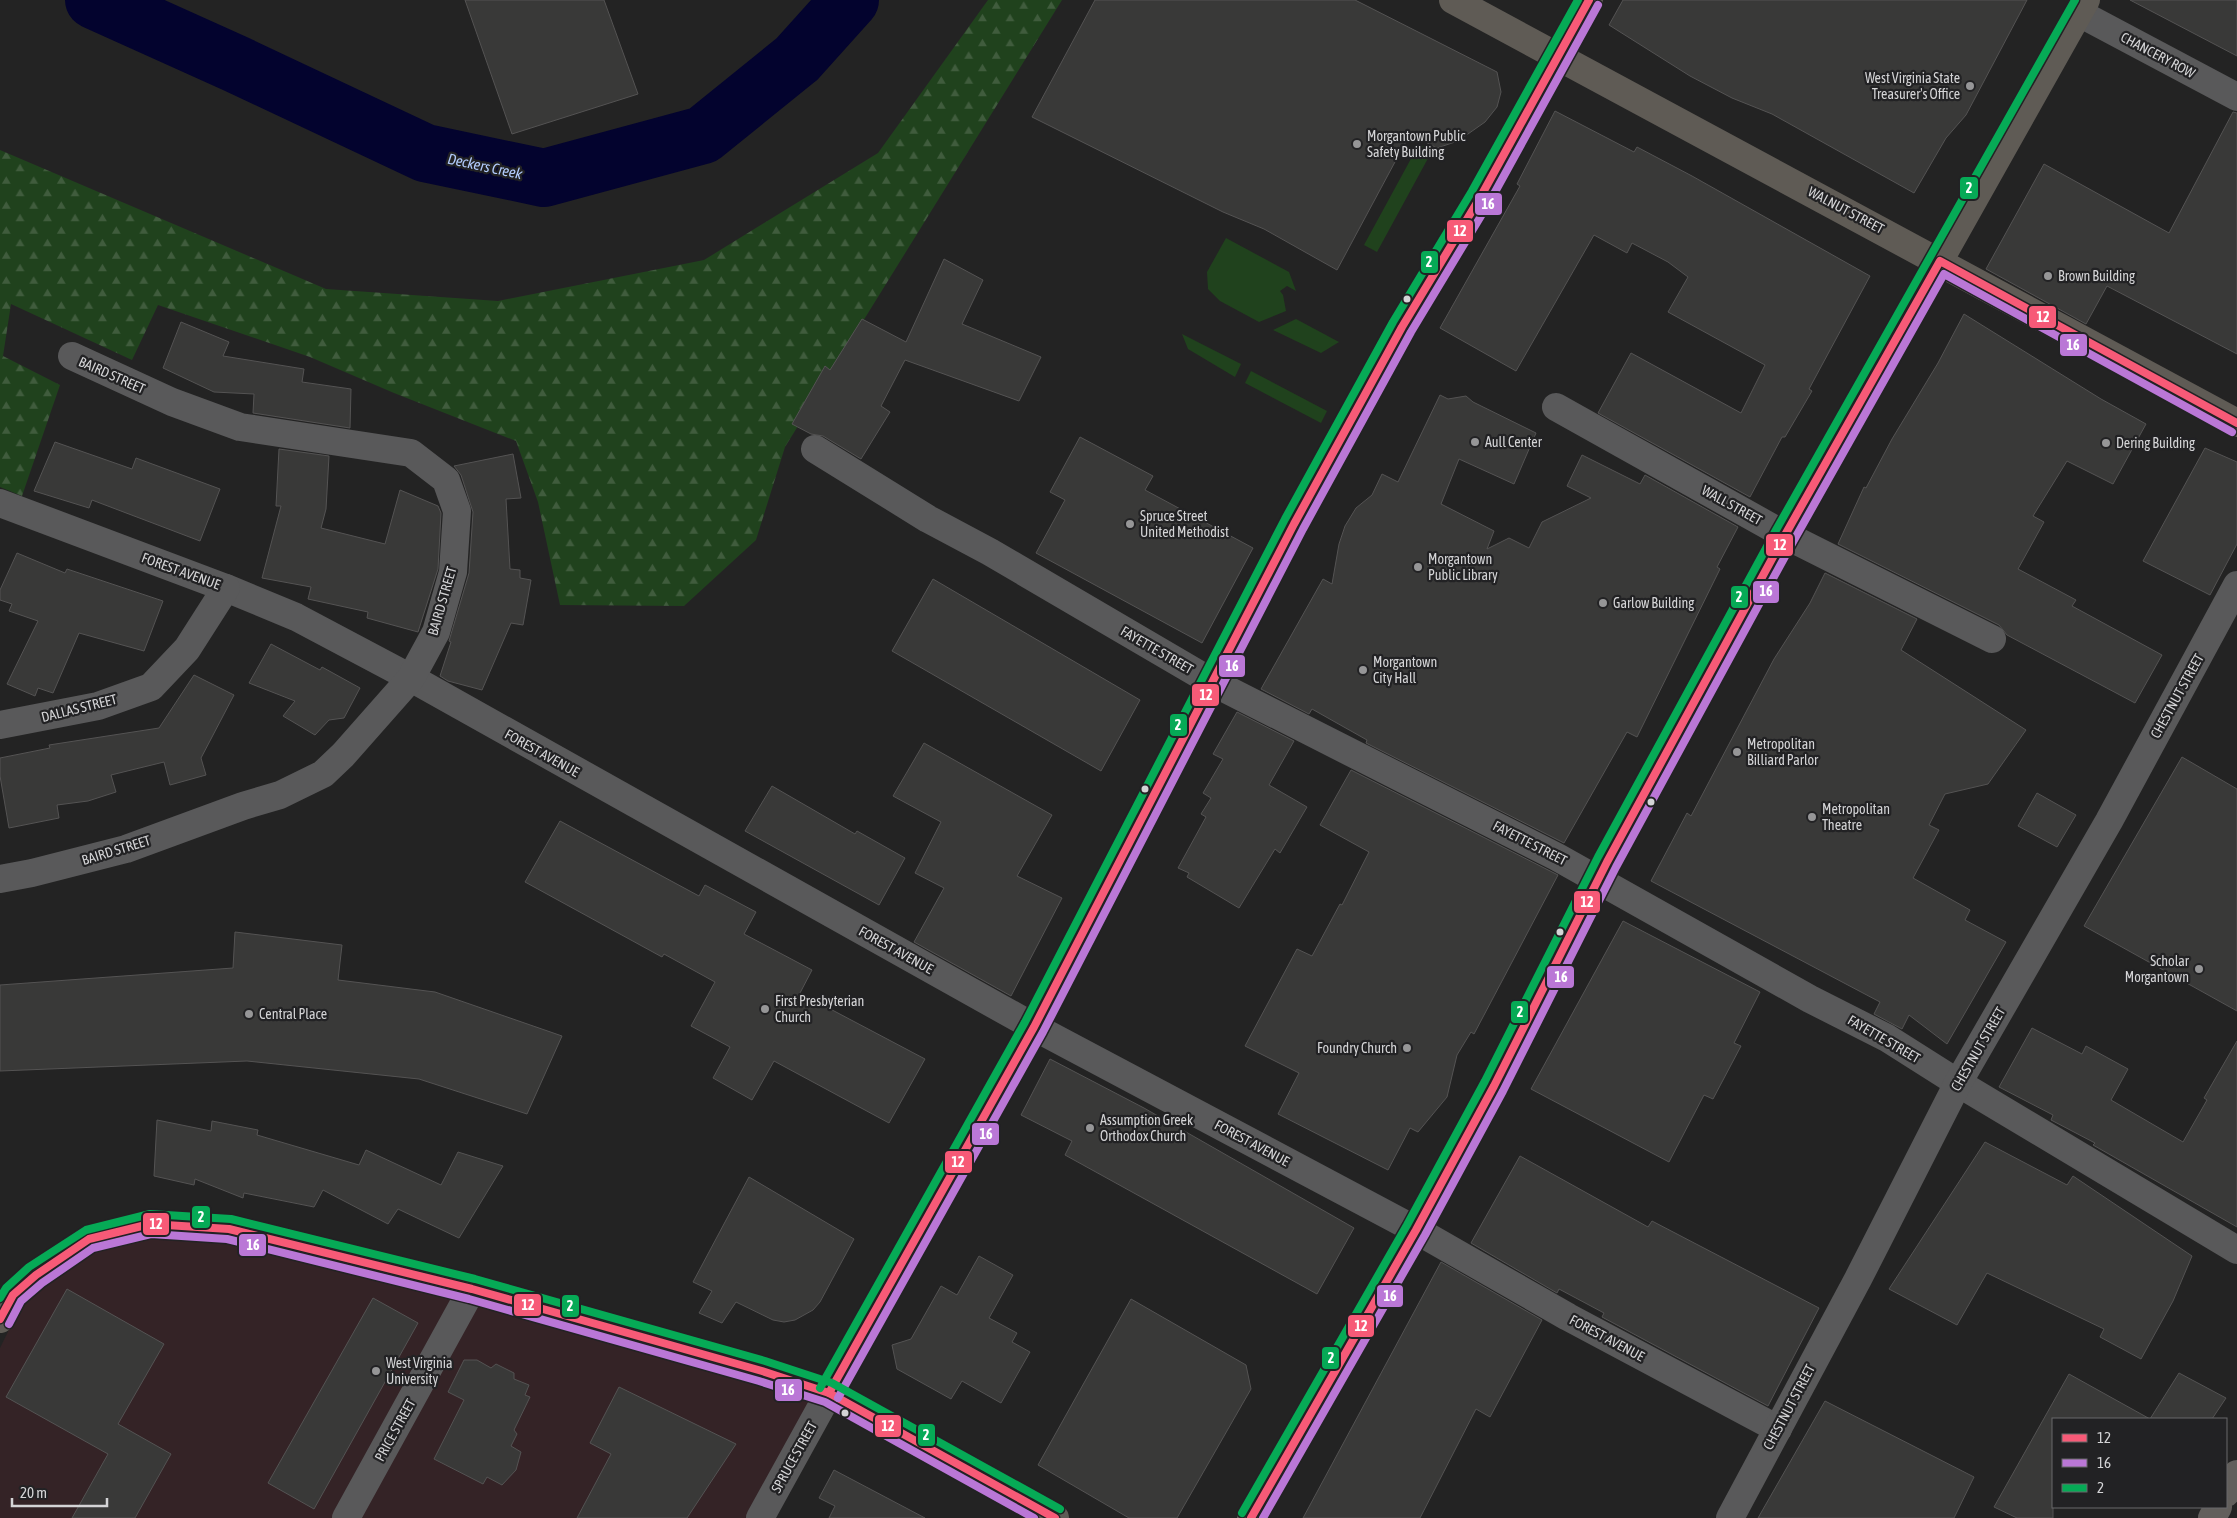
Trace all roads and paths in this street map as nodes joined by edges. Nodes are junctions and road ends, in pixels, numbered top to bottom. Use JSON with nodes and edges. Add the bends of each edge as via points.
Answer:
{"nodes":[{"id":1,"x":1453,"y":0,"type":"edge"},
{"id":2,"x":1589,"y":0,"type":"edge"},
{"id":3,"x":2083,"y":6,"type":"edge"},
{"id":4,"x":1558,"y":56,"type":"junction"},
{"id":5,"x":2237,"y":97,"type":"edge"},
{"id":6,"x":1940,"y":261,"type":"junction"},
{"id":7,"x":72,"y":356,"type":"dead end"},
{"id":8,"x":1556,"y":407,"type":"dead end"},
{"id":9,"x":2237,"y":422,"type":"edge"},
{"id":10,"x":815,"y":449,"type":"dead end"},
{"id":11,"x":0,"y":503,"type":"edge"},
{"id":12,"x":1785,"y":535,"type":"junction"},
{"id":13,"x":2237,"y":586,"type":"edge"},
{"id":14,"x":226,"y":588,"type":"junction"},
{"id":15,"x":1992,"y":639,"type":"dead end"},
{"id":16,"x":411,"y":678,"type":"junction"},
{"id":17,"x":1212,"y":682,"type":"junction"},
{"id":18,"x":0,"y":725,"type":"edge"},
{"id":19,"x":0,"y":878,"type":"edge"},
{"id":20,"x":1598,"y":879,"type":"junction"},
{"id":21,"x":1034,"y":1027,"type":"junction"},
{"id":22,"x":1958,"y":1083,"type":"junction"},
{"id":23,"x":1416,"y":1230,"type":"junction"},
{"id":24,"x":2237,"y":1250,"type":"edge"},
{"id":25,"x":472,"y":1289,"type":"junction"},
{"id":26,"x":0,"y":1319,"type":"edge"},
{"id":27,"x":829,"y":1393,"type":"junction"},
{"id":28,"x":1778,"y":1429,"type":"junction"},
{"id":29,"x":2237,"y":1474,"type":"edge"},
{"id":30,"x":2227,"y":1491,"type":"edge"},
{"id":31,"x":346,"y":1518,"type":"edge"},
{"id":32,"x":760,"y":1518,"type":"edge"},
{"id":33,"x":1056,"y":1518,"type":"edge"},
{"id":34,"x":1251,"y":1518,"type":"edge"},
{"id":35,"x":1730,"y":1518,"type":"edge"}],
"edges":[{"from":1,"to":4,"type":"main road","name":"WALNUT STREET"},
{"from":2,"to":4,"type":"main road","name":"SPRUCE STREET"},
{"from":3,"to":5,"type":"street","name":"CHANCERY ROW"},
{"from":3,"to":6,"type":"main road"},
{"from":4,"to":6,"type":"main road","name":"WALNUT STREET"},
{"from":4,"to":17,"type":"main road","name":"SPRUCE STREET","via":[[1481,196],[1402,327]]},
{"from":6,"to":9,"type":"main road","name":"WALNUT STREET"},
{"from":6,"to":12,"type":"main road"},
{"from":7,"to":16,"type":"street","name":"BAIRD STREET","via":[[172,402],[240,427],[411,453],[446,480],[458,511],[453,572],[436,632]]},
{"from":8,"to":12,"type":"street","name":"WALL STREET"},
{"from":10,"to":17,"type":"street","name":"FAYETTE STREET","via":[[928,519]]},
{"from":11,"to":14,"type":"street","name":"FOREST AVENUE"},
{"from":12,"to":15,"type":"street","name":"WALL STREET"},
{"from":12,"to":20,"type":"main road"},
{"from":13,"to":22,"type":"street","name":"CHESTNUT STREET","via":[[2109,821]]},
{"from":14,"to":16,"type":"street","name":"FOREST AVENUE","via":[[296,617]]},
{"from":14,"to":18,"type":"street","name":"DALLAS STREET","via":[[187,649],[150,687],[98,706]]},
{"from":16,"to":19,"type":"street","name":"BAIRD STREET","via":[[323,774],[280,795],[126,849]]},
{"from":16,"to":21,"type":"street","name":"FOREST AVENUE"},
{"from":17,"to":20,"type":"street","name":"FAYETTE STREET"},
{"from":17,"to":21,"type":"main road","name":"SPRUCE STREET"},
{"from":20,"to":22,"type":"street","name":"FAYETTE STREET","via":[[1887,1038]]},
{"from":20,"to":23,"type":"main road","via":[[1494,1086]]},
{"from":21,"to":23,"type":"street","name":"FOREST AVENUE"},
{"from":21,"to":27,"type":"main road","name":"SPRUCE STREET"},
{"from":22,"to":24,"type":"street","name":"FAYETTE STREET"},
{"from":22,"to":28,"type":"street","name":"CHESTNUT STREET"},
{"from":23,"to":28,"type":"street","name":"FOREST AVENUE","via":[[1568,1317]]},
{"from":23,"to":34,"type":"main road"},
{"from":25,"to":26,"type":"main road","via":[[229,1229],[150,1224],[89,1239],[13,1295]]},
{"from":25,"to":27,"type":"main road"},
{"from":25,"to":31,"type":"street","name":"PRICE STREET"},
{"from":27,"to":32,"type":"street","name":"SPRUCE STREET"},
{"from":27,"to":33,"type":"main road"},
{"from":28,"to":35,"type":"street","name":"CHESTNUT STREET"},
{"from":29,"to":30,"type":"street"}]}
